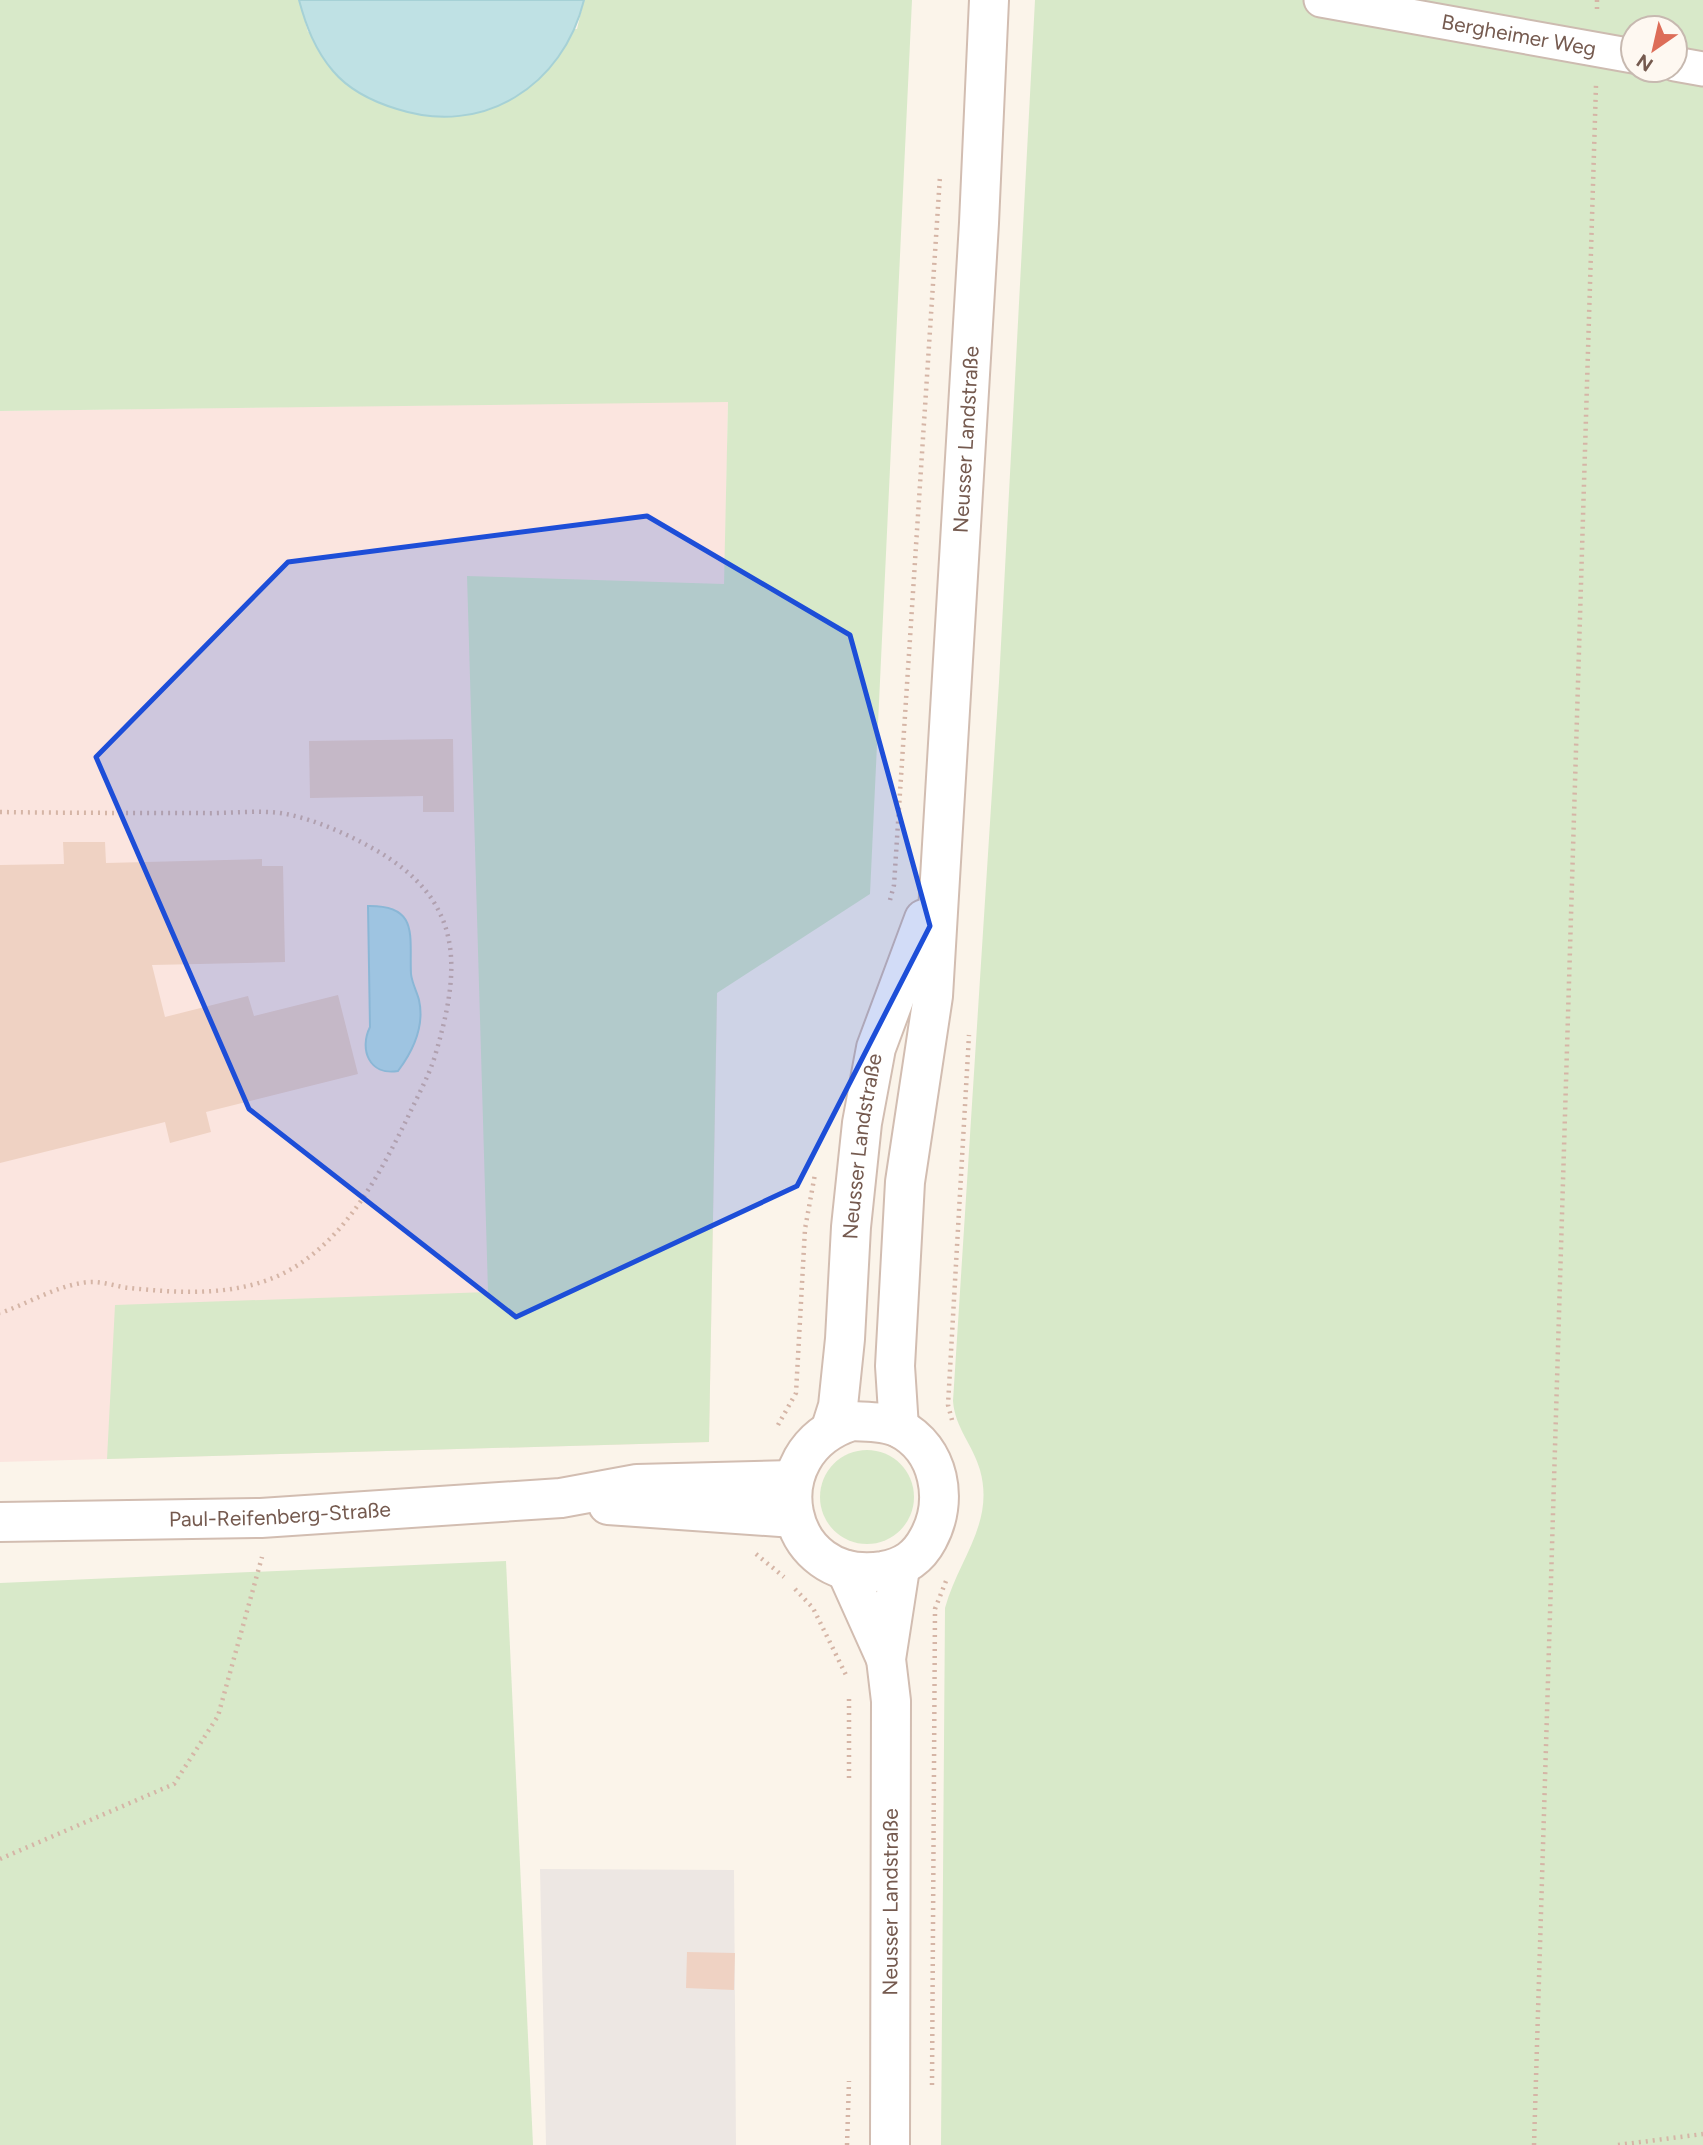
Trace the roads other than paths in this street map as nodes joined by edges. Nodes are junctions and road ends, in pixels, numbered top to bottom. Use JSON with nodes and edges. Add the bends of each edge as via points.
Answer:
{"nodes":[{"id":1,"x":989,"y":0,"type":"edge"},
{"id":2,"x":1321,"y":0,"type":"edge"},
{"id":3,"x":1619,"y":53,"type":"edge"},
{"id":4,"x":938,"y":878,"type":"junction"},
{"id":5,"x":831,"y":1428,"type":"junction"},
{"id":6,"x":899,"y":1428,"type":"junction"},
{"id":7,"x":793,"y":1480,"type":"junction"},
{"id":8,"x":561,"y":1499,"type":"junction"},
{"id":9,"x":794,"y":1518,"type":"junction"},
{"id":10,"x":0,"y":1522,"type":"edge"},
{"id":11,"x":900,"y":1568,"type":"junction"},
{"id":12,"x":846,"y":1570,"type":"junction"},
{"id":13,"x":886,"y":1659,"type":"junction"},
{"id":14,"x":890,"y":2145,"type":"edge"}],
"edges":[{"from":1,"to":4,"type":"main road","name":"Neusser Landstraße"},
{"from":2,"to":3,"type":"street","name":"Bergheimer Weg"},
{"from":4,"to":5,"type":"main road","name":"Neusser Landstraße","via":[[876,1048],[862,1123],[845,1339]]},
{"from":4,"to":6,"type":"main road","name":"Neusser Landstraße","via":[[933,996],[905,1182],[895,1366]]},
{"from":5,"to":6,"type":"main road","via":[[852,1421]]},
{"from":5,"to":7,"type":"main road","via":[[803,1456]]},
{"from":6,"to":11,"type":"main road","via":[[934,1466],[941,1490],[939,1514],[930,1537],[919,1555]]},
{"from":7,"to":8,"type":"main road","name":"Paul-Reifenberg-Straße","via":[[637,1484]]},
{"from":7,"to":9,"type":"main road"},
{"from":8,"to":9,"type":"main road","name":"Paul-Reifenberg-Straße","via":[[640,1509]]},
{"from":8,"to":10,"type":"main road","name":"Paul-Reifenberg-Straße","via":[[261,1518]]},
{"from":9,"to":12,"type":"main road","via":[[806,1543]]},
{"from":11,"to":12,"type":"main road","via":[[868,1573]]},
{"from":11,"to":13,"type":"main road","name":"Neusser Landstraße"},
{"from":12,"to":13,"type":"main road","name":"Neusser Landstraße"},
{"from":13,"to":14,"type":"main road","name":"Neusser Landstraße","via":[[891,1701]]}]}
